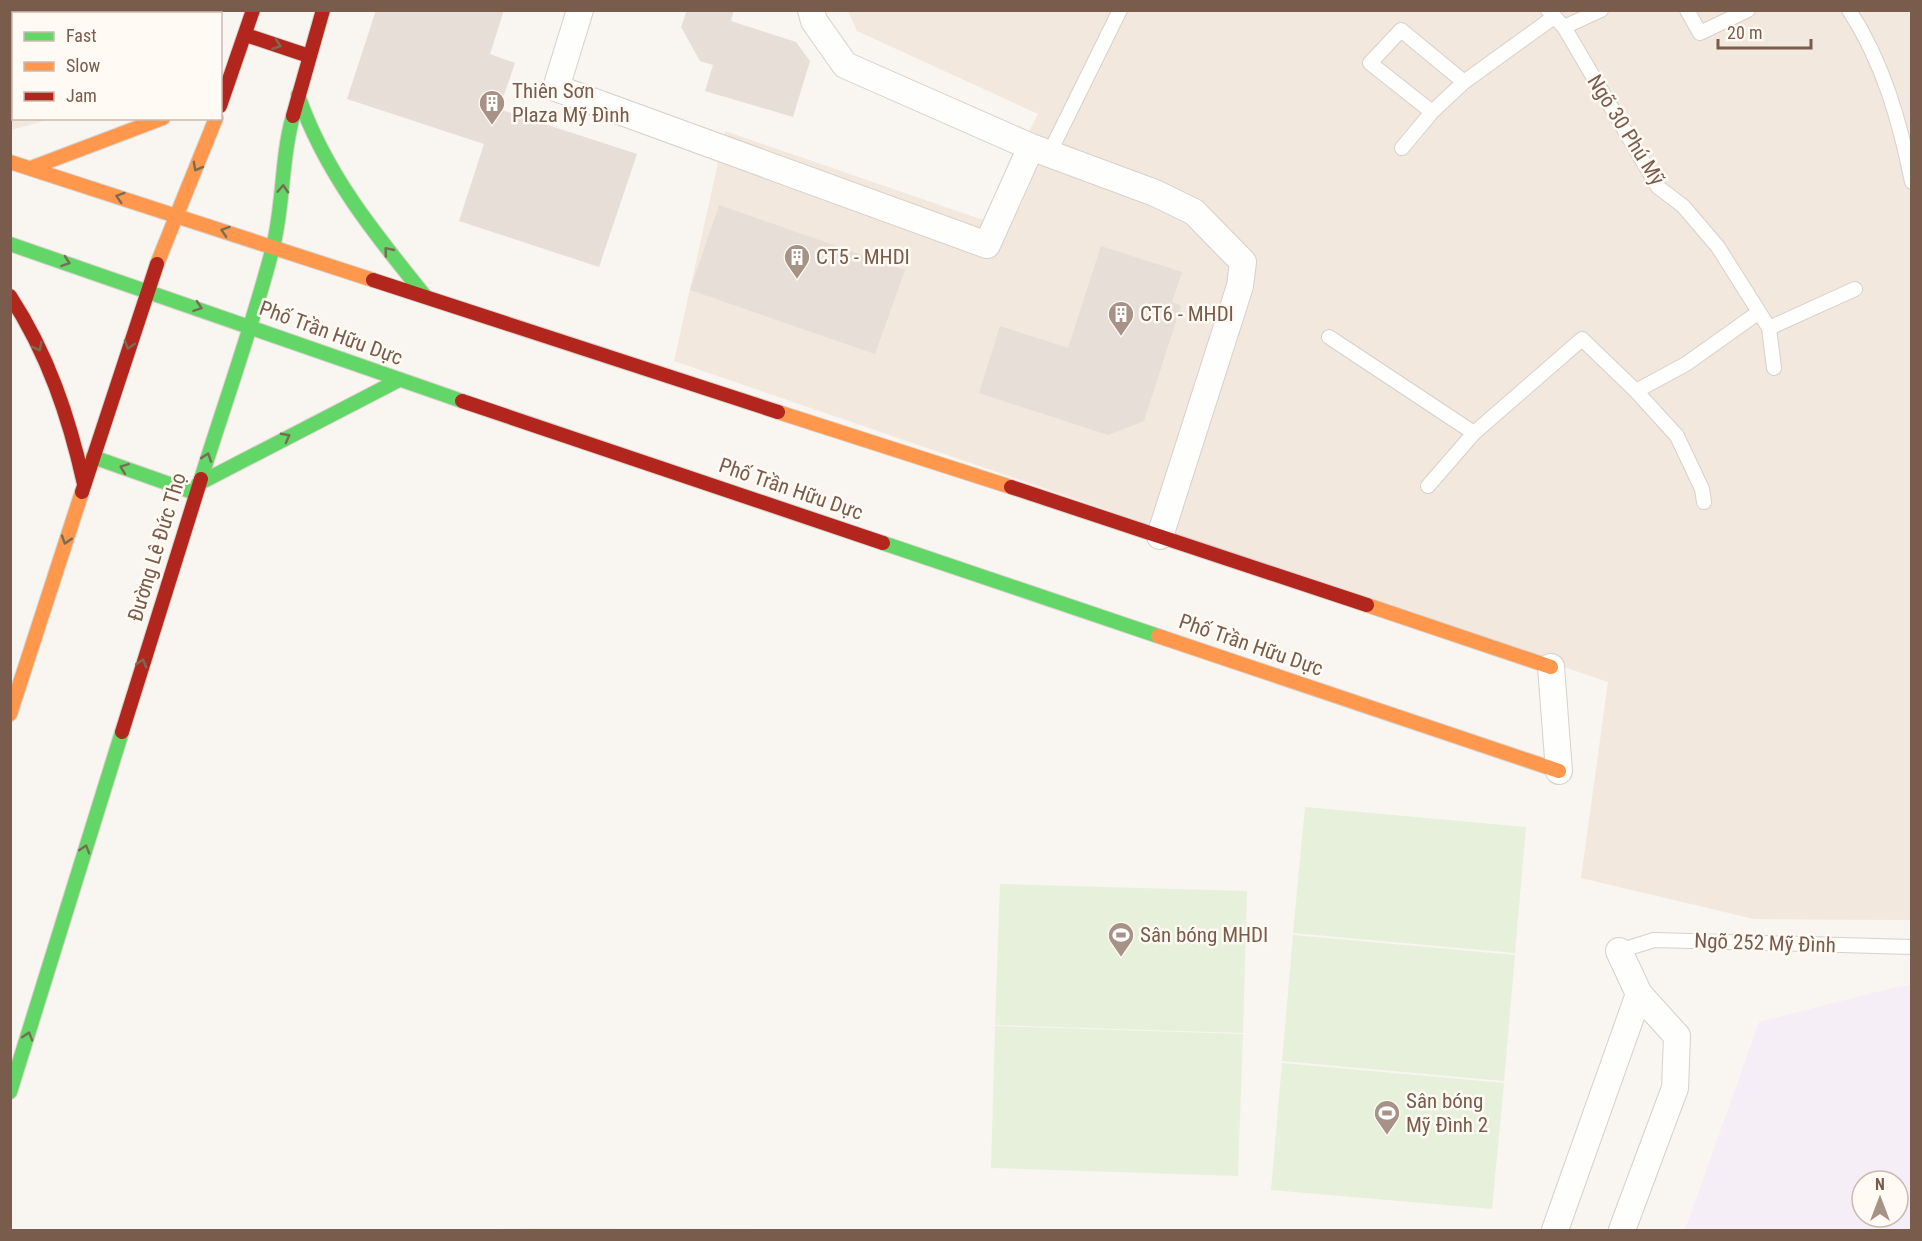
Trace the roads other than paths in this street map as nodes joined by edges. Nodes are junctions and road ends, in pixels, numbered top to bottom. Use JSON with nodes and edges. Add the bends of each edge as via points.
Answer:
{"nodes":[{"id":1,"x":253,"y":10,"type":"edge"},
{"id":2,"x":323,"y":10,"type":"edge"},
{"id":3,"x":580,"y":10,"type":"edge"},
{"id":4,"x":811,"y":10,"type":"edge"},
{"id":5,"x":1120,"y":10,"type":"edge"},
{"id":6,"x":1601,"y":10,"type":"edge"},
{"id":7,"x":1687,"y":10,"type":"edge"},
{"id":8,"x":1748,"y":10,"type":"edge"},
{"id":9,"x":1849,"y":10,"type":"edge"},
{"id":10,"x":1555,"y":18,"type":"edge"},
{"id":11,"x":246,"y":35,"type":"junction"},
{"id":12,"x":309,"y":56,"type":"junction"},
{"id":13,"x":1464,"y":82,"type":"junction"},
{"id":14,"x":224,"y":87,"type":"edge"},
{"id":15,"x":298,"y":95,"type":"junction"},
{"id":16,"x":1432,"y":112,"type":"junction"},
{"id":17,"x":158,"y":120,"type":"edge"},
{"id":18,"x":215,"y":120,"type":"edge"},
{"id":19,"x":1402,"y":148,"type":"dead end"},
{"id":20,"x":1040,"y":151,"type":"junction"},
{"id":21,"x":10,"y":162,"type":"edge"},
{"id":22,"x":31,"y":168,"type":"junction"},
{"id":23,"x":1911,"y":182,"type":"edge"},
{"id":24,"x":176,"y":215,"type":"junction"},
{"id":25,"x":10,"y":244,"type":"edge"},
{"id":26,"x":273,"y":247,"type":"junction"},
{"id":27,"x":1855,"y":289,"type":"dead end"},
{"id":28,"x":147,"y":290,"type":"junction"},
{"id":29,"x":10,"y":296,"type":"edge"},
{"id":30,"x":425,"y":296,"type":"junction"},
{"id":31,"x":1760,"y":312,"type":"junction"},
{"id":32,"x":249,"y":325,"type":"junction"},
{"id":33,"x":1769,"y":328,"type":"junction"},
{"id":34,"x":1329,"y":337,"type":"dead end"},
{"id":35,"x":1774,"y":368,"type":"dead end"},
{"id":36,"x":399,"y":380,"type":"junction"},
{"id":37,"x":1636,"y":391,"type":"junction"},
{"id":38,"x":1474,"y":433,"type":"junction"},
{"id":39,"x":93,"y":457,"type":"junction"},
{"id":40,"x":84,"y":484,"type":"junction"},
{"id":41,"x":1428,"y":486,"type":"dead end"},
{"id":42,"x":196,"y":488,"type":"junction"},
{"id":43,"x":1704,"y":502,"type":"dead end"},
{"id":44,"x":1160,"y":536,"type":"junction"},
{"id":45,"x":10,"y":656,"type":"edge"},
{"id":46,"x":27,"y":662,"type":"junction"},
{"id":47,"x":1551,"y":668,"type":"joint"},
{"id":48,"x":10,"y":714,"type":"edge"},
{"id":49,"x":1559,"y":771,"type":"joint"},
{"id":50,"x":1911,"y":947,"type":"edge"},
{"id":51,"x":1619,"y":951,"type":"joint"},
{"id":52,"x":1639,"y":994,"type":"junction"},
{"id":53,"x":10,"y":1092,"type":"edge"},
{"id":54,"x":1555,"y":1230,"type":"edge"},
{"id":55,"x":1622,"y":1230,"type":"edge"}],
"edges":[{"from":1,"to":11,"type":"main road"},
{"from":2,"to":12,"type":"main road","name":"Đường Lê Đức Thọ"},
{"from":3,"to":20,"type":"street","via":[[556,88],[987,245]]},
{"from":4,"to":20,"type":"street","via":[[814,21],[845,65]]},
{"from":5,"to":20,"type":"lane"},
{"from":6,"to":10,"type":"lane"},
{"from":7,"to":8,"type":"lane","via":[[1700,33]]},
{"from":9,"to":23,"type":"lane","via":[[1868,39],[1888,93]]},
{"from":10,"to":13,"type":"lane"},
{"from":10,"to":31,"type":"lane","name":"Ngõ 30 Phú Mỹ","via":[[1658,187],[1683,206],[1718,247]]},
{"from":11,"to":12,"type":"main road","one_way":true},
{"from":11,"to":14,"type":"main road"},
{"from":12,"to":15,"type":"main road","name":"Đường Lê Đức Thọ"},
{"from":13,"to":16,"type":"lane"},
{"from":13,"to":16,"type":"lane","via":[[1401,30],[1370,63]]},
{"from":26,"to":15,"type":"main road","name":"Đường Lê Đức Thọ","one_way":true,"via":[[282,199],[285,143]]},
{"from":30,"to":15,"type":"main road","one_way":true,"via":[[338,184],[317,147]]},
{"from":16,"to":19,"type":"lane"},
{"from":17,"to":22,"type":"main road"},
{"from":18,"to":24,"type":"main road","one_way":true},
{"from":20,"to":44,"type":"street","via":[[1155,193],[1194,212],[1243,262],[1240,286]]},
{"from":21,"to":22,"type":"main road"},
{"from":24,"to":22,"type":"main road","one_way":true},
{"from":26,"to":24,"type":"main road","one_way":true},
{"from":24,"to":28,"type":"main road"},
{"from":25,"to":28,"type":"main road","name":"Phố Trần Hữu Dực","one_way":true},
{"from":26,"to":30,"type":"main road"},
{"from":26,"to":32,"type":"main road","name":"Đường Lê Đức Thọ"},
{"from":27,"to":33,"type":"lane"},
{"from":28,"to":32,"type":"main road","name":"Phố Trần Hữu Dực","one_way":true},
{"from":28,"to":39,"type":"main road","one_way":true},
{"from":29,"to":40,"type":"main road","one_way":true,"via":[[44,357],[63,403]]},
{"from":30,"to":44,"type":"main road"},
{"from":31,"to":33,"type":"lane","name":"Ngõ 30 Phú Mỹ"},
{"from":31,"to":37,"type":"lane","via":[[1686,364]]},
{"from":32,"to":36,"type":"main road","name":"Phố Trần Hữu Dực"},
{"from":42,"to":32,"type":"main road","name":"Đường Lê Đức Thọ","one_way":true},
{"from":33,"to":35,"type":"lane","name":"Ngõ 30 Phú Mỹ"},
{"from":34,"to":38,"type":"lane"},
{"from":42,"to":36,"type":"main road","one_way":true},
{"from":36,"to":49,"type":"main road","name":"Phố Trần Hữu Dực"},
{"from":37,"to":38,"type":"lane","via":[[1582,339]]},
{"from":37,"to":43,"type":"lane","via":[[1677,436],[1702,489]]},
{"from":38,"to":41,"type":"lane"},
{"from":39,"to":40,"type":"main road"},
{"from":42,"to":39,"type":"main road","one_way":true},
{"from":40,"to":46,"type":"main road","one_way":true},
{"from":53,"to":42,"type":"main road","name":"Đường Lê Đức Thọ","one_way":true},
{"from":44,"to":47,"type":"main road"},
{"from":45,"to":46,"type":"lane"},
{"from":46,"to":48,"type":"main road"},
{"from":47,"to":49,"type":"street"},
{"from":50,"to":51,"type":"lane","name":"Ngõ 252 Mỹ Đình","via":[[1654,940]]},
{"from":51,"to":52,"type":"street"},
{"from":52,"to":54,"type":"street"},
{"from":52,"to":55,"type":"street","via":[[1677,1035],[1676,1088]]}]}
